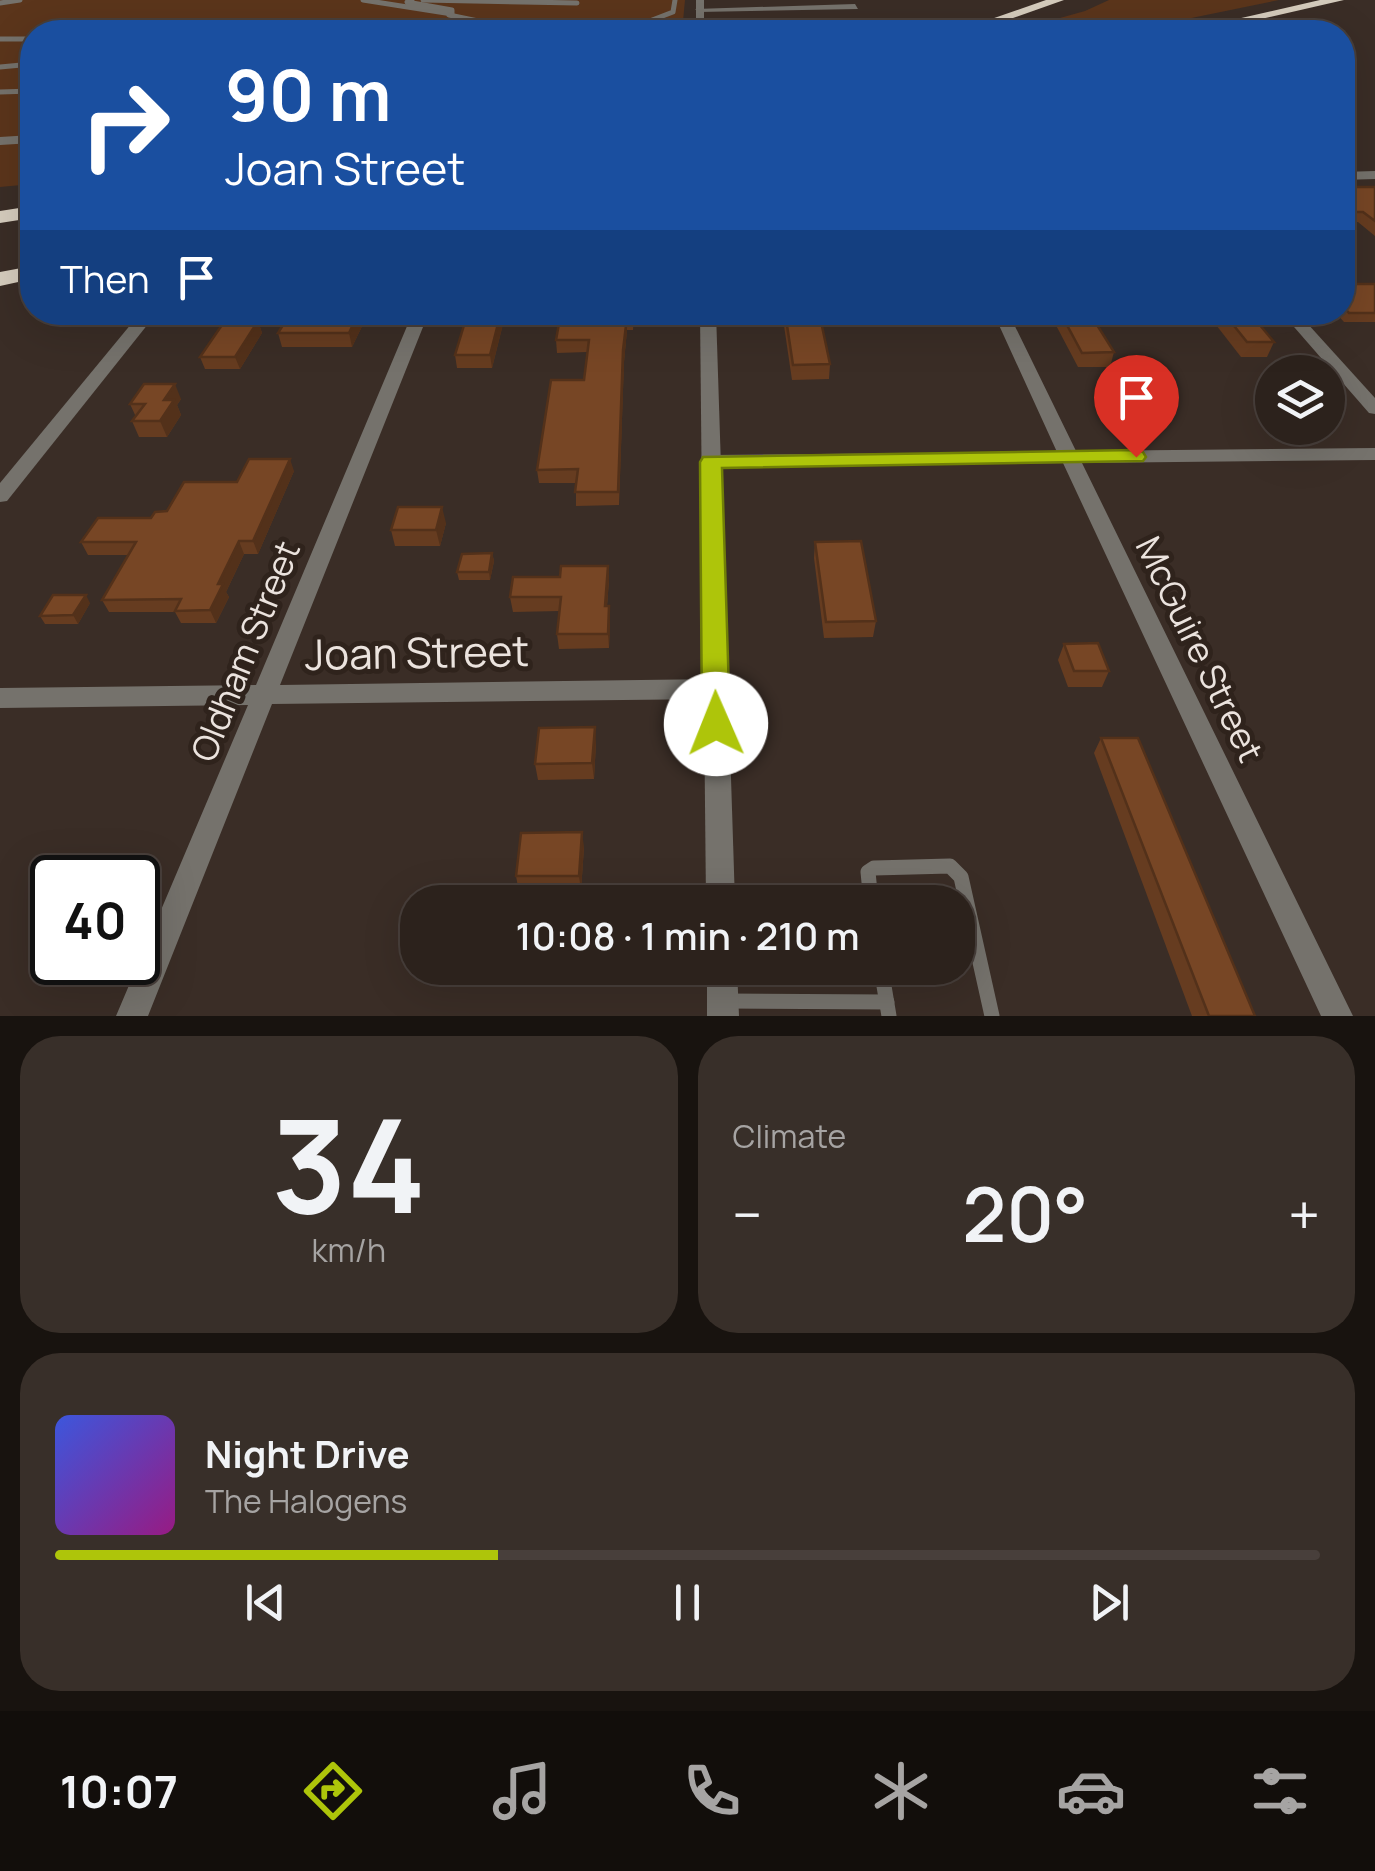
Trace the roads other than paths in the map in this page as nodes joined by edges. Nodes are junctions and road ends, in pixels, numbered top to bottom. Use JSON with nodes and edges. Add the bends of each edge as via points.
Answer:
{"nodes":[{"id":1,"x":20,"y":0,"type":"edge"},
{"id":2,"x":363,"y":0,"type":"edge"},
{"id":3,"x":412,"y":0,"type":"edge"},
{"id":4,"x":424,"y":0,"type":"edge"},
{"id":5,"x":675,"y":0,"type":"edge"},
{"id":6,"x":1058,"y":0,"type":"edge"},
{"id":7,"x":1338,"y":0,"type":"edge"},
{"id":8,"x":577,"y":3,"type":"dead end"},
{"id":9,"x":0,"y":4,"type":"edge"},
{"id":10,"x":700,"y":5,"type":"edge"},
{"id":11,"x":856,"y":8,"type":"edge"},
{"id":12,"x":449,"y":15,"type":"junction"},
{"id":13,"x":473,"y":20,"type":"edge"},
{"id":14,"x":652,"y":20,"type":"edge"},
{"id":15,"x":997,"y":20,"type":"edge"},
{"id":16,"x":1244,"y":20,"type":"edge"},
{"id":17,"x":139,"y":325,"type":"edge"},
{"id":18,"x":416,"y":325,"type":"edge"},
{"id":19,"x":708,"y":325,"type":"edge"},
{"id":20,"x":1006,"y":325,"type":"edge"},
{"id":21,"x":1300,"y":325,"type":"edge"},
{"id":22,"x":1375,"y":409,"type":"edge"},
{"id":23,"x":1375,"y":454,"type":"edge"},
{"id":24,"x":1070,"y":458,"type":"junction"},
{"id":25,"x":711,"y":462,"type":"junction"},
{"id":26,"x":0,"y":496,"type":"edge"},
{"id":27,"x":716,"y":689,"type":"junction"},
{"id":28,"x":265,"y":694,"type":"junction"},
{"id":29,"x":0,"y":698,"type":"edge"},
{"id":30,"x":720,"y":885,"type":"edge"},
{"id":31,"x":869,"y":885,"type":"edge"},
{"id":32,"x":963,"y":885,"type":"edge"},
{"id":33,"x":975,"y":939,"type":"edge"},
{"id":34,"x":723,"y":1008,"type":"edge"},
{"id":35,"x":888,"y":1009,"type":"edge"},
{"id":36,"x":132,"y":1016,"type":"edge"},
{"id":37,"x":992,"y":1016,"type":"edge"},
{"id":38,"x":1337,"y":1016,"type":"edge"}],
"edges":[{"from":1,"to":9,"type":"lane"},
{"from":2,"to":12,"type":"lane"},
{"from":3,"to":12,"type":"lane","via":[[407,2],[452,10]]},
{"from":4,"to":8,"type":"lane"},
{"from":5,"to":14,"type":"lane","via":[[673,12]]},
{"from":6,"to":15,"type":"highway"},
{"from":7,"to":16,"type":"highway"},
{"from":10,"to":11,"type":"street"},
{"from":12,"to":13,"type":"lane"},
{"from":17,"to":26,"type":"street"},
{"from":18,"to":28,"type":"street","name":"Oldham Street"},
{"from":19,"to":25,"type":"street"},
{"from":20,"to":24,"type":"street","name":"McGuire Street"},
{"from":21,"to":22,"type":"street"},
{"from":23,"to":24,"type":"street"},
{"from":24,"to":25,"type":"street"},
{"from":24,"to":38,"type":"street","name":"McGuire Street"},
{"from":25,"to":27,"type":"street"},
{"from":27,"to":28,"type":"street","name":"Joan Street"},
{"from":27,"to":30,"type":"street"},
{"from":28,"to":29,"type":"street","name":"Joan Street"},
{"from":28,"to":36,"type":"street","name":"Oldham Street"},
{"from":31,"to":32,"type":"lane","via":[[874,868],[950,866]]},
{"from":33,"to":37,"type":"lane"},
{"from":34,"to":35,"type":"lane"}]}
